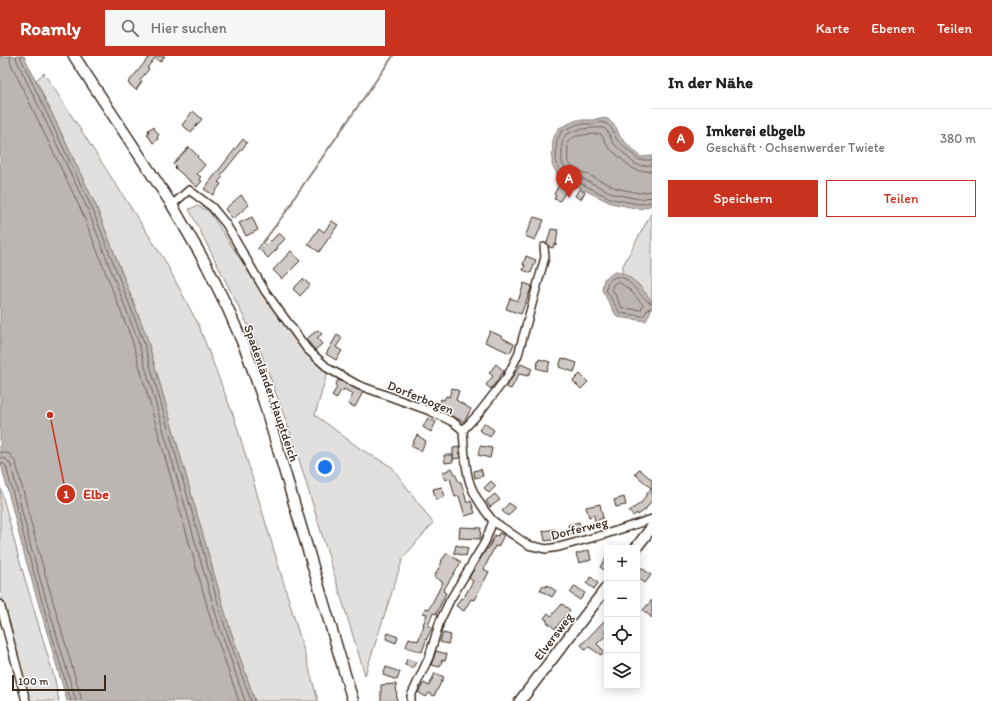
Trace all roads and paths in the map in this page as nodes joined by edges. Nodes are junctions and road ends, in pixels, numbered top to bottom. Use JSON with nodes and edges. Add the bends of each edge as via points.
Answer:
{"nodes":[{"id":1,"x":74,"y":56,"type":"edge"},
{"id":2,"x":172,"y":206,"type":"junction"},
{"id":3,"x":544,"y":247,"type":"dead end"},
{"id":4,"x":463,"y":430,"type":"junction"},
{"id":5,"x":652,"y":519,"type":"edge"},
{"id":6,"x":493,"y":521,"type":"junction"},
{"id":7,"x":652,"y":527,"type":"edge"},
{"id":8,"x":638,"y":545,"type":"edge"},
{"id":9,"x":604,"y":590,"type":"edge"},
{"id":10,"x":0,"y":604,"type":"edge"},
{"id":11,"x":26,"y":701,"type":"edge"},
{"id":12,"x":353,"y":701,"type":"edge"},
{"id":13,"x":411,"y":701,"type":"edge"},
{"id":14,"x":520,"y":701,"type":"edge"}],
"edges":[{"from":1,"to":2,"type":"street","name":"Spadenländer Hauptdeich"},
{"from":2,"to":4,"type":"street","name":"Dorferbogen","via":[[189,190],[212,207],[226,224],[265,291],[307,349],[329,370],[358,385],[430,411]]},
{"from":2,"to":12,"type":"street","name":"Spadenländer Hauptdeich","via":[[207,266],[247,353],[281,456]]},
{"from":3,"to":4,"type":"street","via":[[545,257],[518,355],[507,377]]},
{"from":4,"to":6,"type":"street","name":"Dorferbogen","via":[[470,485],[481,506]]},
{"from":5,"to":6,"type":"street","name":"Dorferweg","via":[[546,549],[528,545]]},
{"from":6,"to":13,"type":"street","via":[[485,542],[440,621]]},
{"from":7,"to":8,"type":"street"},
{"from":9,"to":14,"type":"street","name":"Elversweg"},
{"from":10,"to":11,"type":"street"}]}
